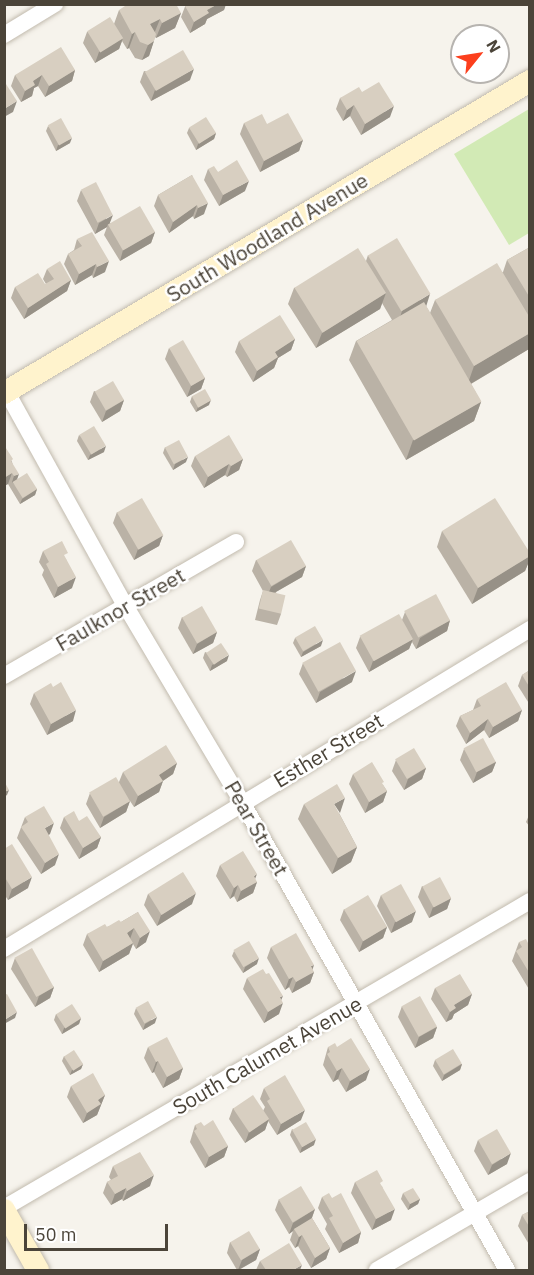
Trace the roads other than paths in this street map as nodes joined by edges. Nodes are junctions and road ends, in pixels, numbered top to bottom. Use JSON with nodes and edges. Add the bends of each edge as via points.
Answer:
{"nodes":[{"id":1,"x":55,"y":4,"type":"edge"},
{"id":2,"x":4,"y":35,"type":"edge"},
{"id":3,"x":530,"y":81,"type":"edge"},
{"id":4,"x":5,"y":391,"type":"edge"},
{"id":5,"x":236,"y":542,"type":"dead end"},
{"id":6,"x":126,"y":605,"type":"junction"},
{"id":7,"x":530,"y":629,"type":"edge"},
{"id":8,"x":4,"y":676,"type":"edge"},
{"id":9,"x":242,"y":802,"type":"junction"},
{"id":10,"x":530,"y":901,"type":"edge"},
{"id":11,"x":4,"y":949,"type":"edge"},
{"id":12,"x":356,"y":1003,"type":"junction"},
{"id":13,"x":530,"y":1181,"type":"edge"},
{"id":14,"x":4,"y":1209,"type":"edge"},
{"id":15,"x":475,"y":1214,"type":"junction"},
{"id":16,"x":38,"y":1270,"type":"edge"},
{"id":17,"x":377,"y":1270,"type":"edge"},
{"id":18,"x":507,"y":1270,"type":"edge"}],
"edges":[{"from":1,"to":2,"type":"street"},
{"from":3,"to":4,"type":"street","name":"South Woodland Avenue"},
{"from":4,"to":6,"type":"street","name":"Pear Street"},
{"from":5,"to":6,"type":"street","name":"Faulknor Street"},
{"from":6,"to":8,"type":"street","name":"Faulknor Street"},
{"from":6,"to":9,"type":"street","name":"Pear Street"},
{"from":7,"to":9,"type":"street","name":"Esther Street"},
{"from":9,"to":11,"type":"street","name":"Esther Street"},
{"from":9,"to":12,"type":"street","name":"Pear Street"},
{"from":10,"to":12,"type":"street","name":"South Calumet Avenue"},
{"from":12,"to":14,"type":"street","name":"South Calumet Avenue"},
{"from":12,"to":15,"type":"street","name":"Pear Street"},
{"from":13,"to":15,"type":"street"},
{"from":14,"to":16,"type":"street"},
{"from":15,"to":17,"type":"street"},
{"from":15,"to":18,"type":"street","name":"Pear Street"}]}
